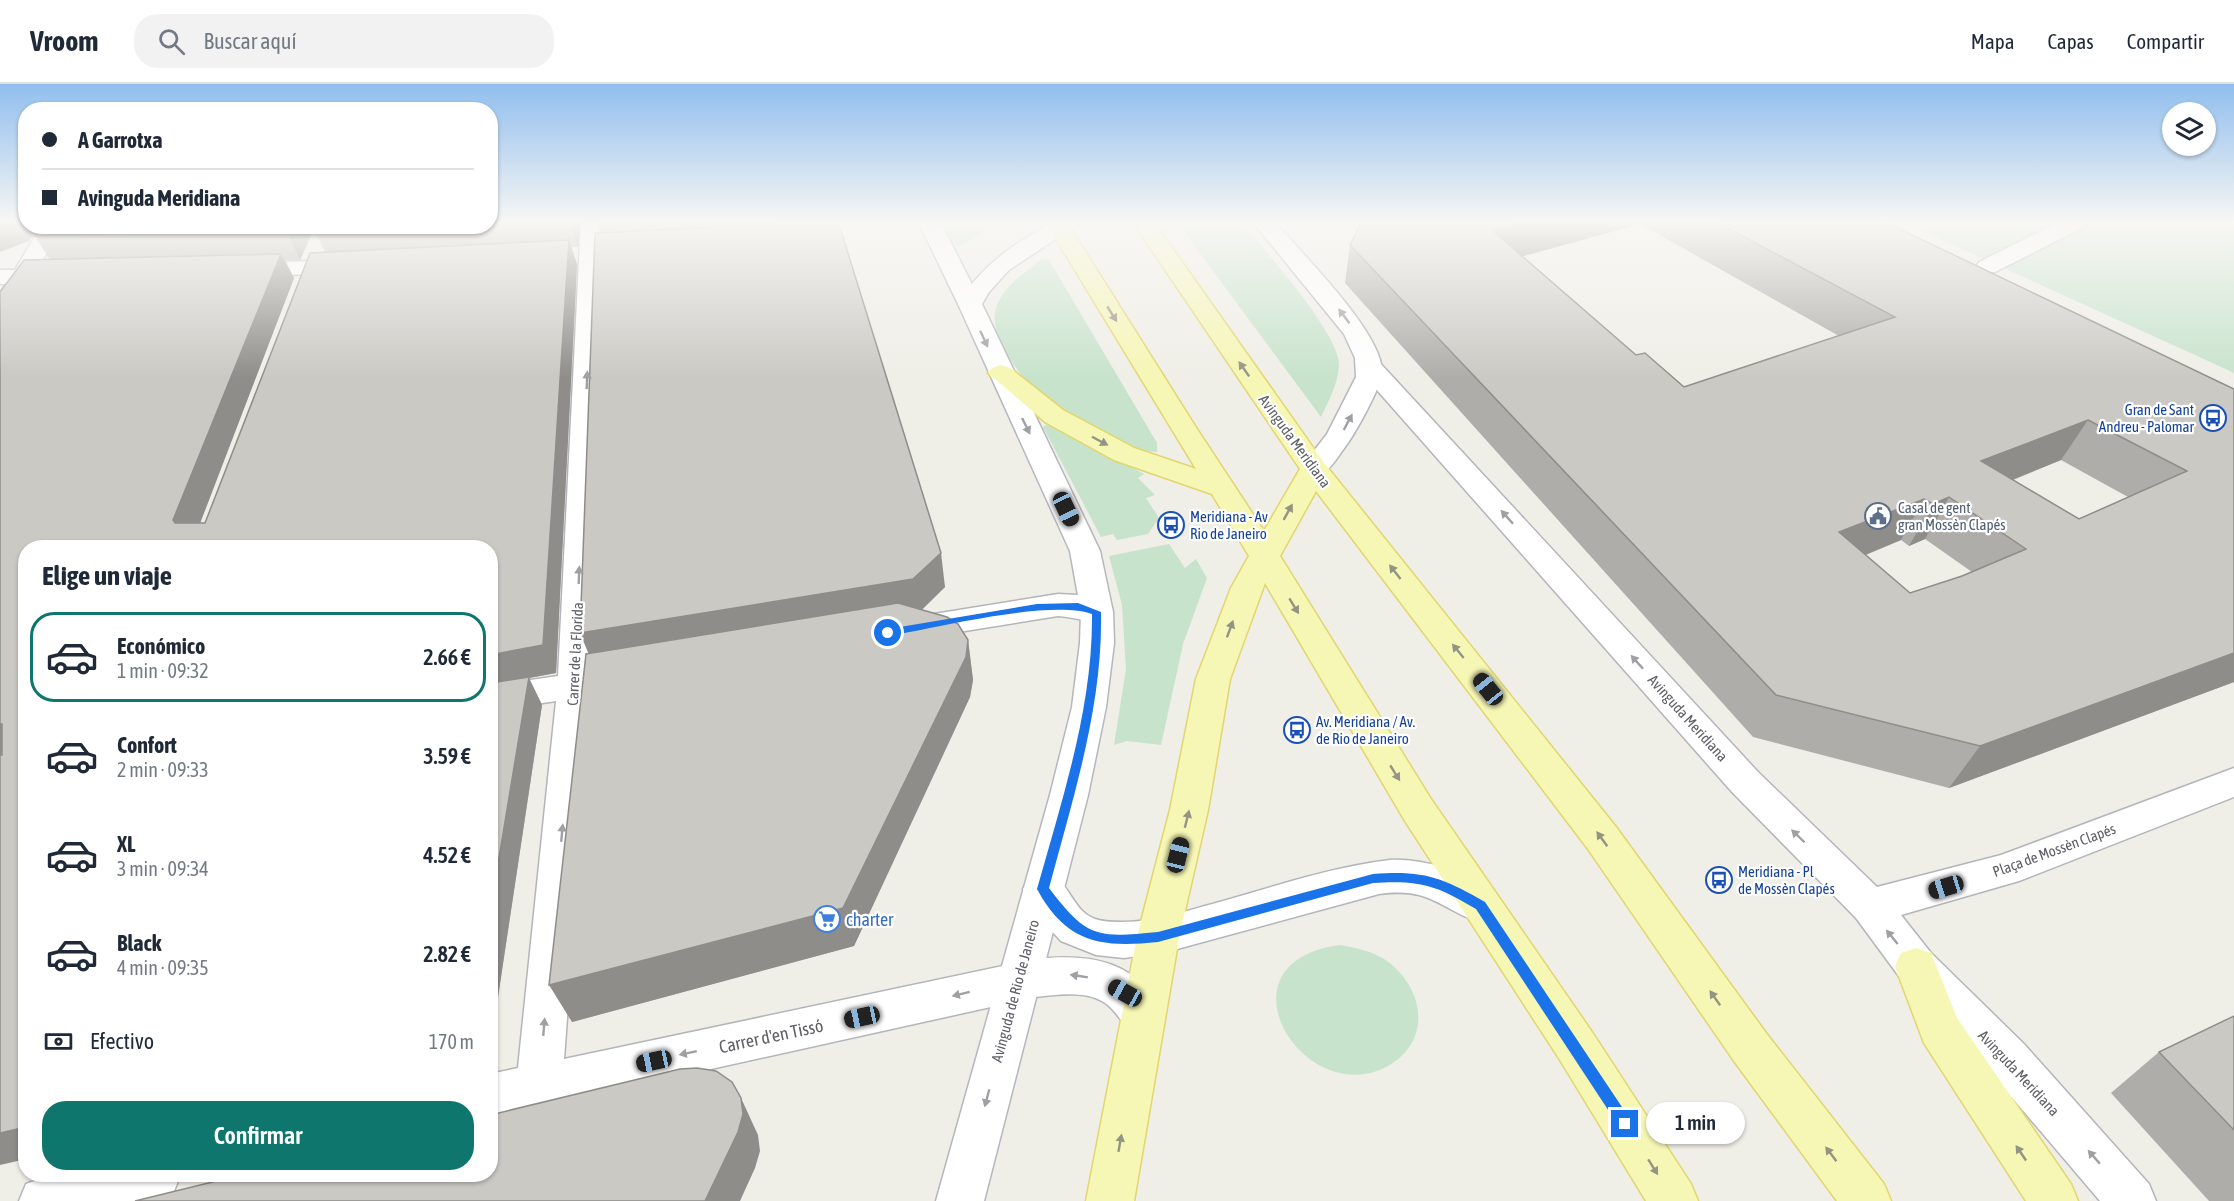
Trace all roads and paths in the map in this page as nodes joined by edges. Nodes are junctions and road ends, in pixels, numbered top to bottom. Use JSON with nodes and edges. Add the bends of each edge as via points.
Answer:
{"nodes":[{"id":1,"x":310,"y":273,"type":"edge"},
{"id":2,"x":592,"y":273,"type":"edge"},
{"id":3,"x":955,"y":273,"type":"edge"},
{"id":4,"x":992,"y":273,"type":"edge"},
{"id":5,"x":1092,"y":273,"type":"edge"},
{"id":6,"x":1178,"y":273,"type":"edge"},
{"id":7,"x":1306,"y":273,"type":"edge"},
{"id":8,"x":1988,"y":273,"type":"edge"},
{"id":9,"x":80,"y":275,"type":"edge"},
{"id":10,"x":7,"y":278,"type":"edge"},
{"id":11,"x":1980,"y":278,"type":"edge"},
{"id":12,"x":302,"y":294,"type":"edge"},
{"id":13,"x":970,"y":304,"type":"junction"},
{"id":14,"x":0,"y":313,"type":"edge"},
{"id":15,"x":1370,"y":367,"type":"junction"},
{"id":16,"x":1000,"y":373,"type":"junction"},
{"id":17,"x":1314,"y":469,"type":"junction"},
{"id":18,"x":1223,"y":488,"type":"junction"},
{"id":19,"x":1264,"y":556,"type":"junction"},
{"id":20,"x":1096,"y":612,"type":"junction"},
{"id":21,"x":876,"y":635,"type":"edge"},
{"id":22,"x":629,"y":677,"type":"edge"},
{"id":23,"x":575,"y":686,"type":"junction"},
{"id":24,"x":498,"y":698,"type":"edge"},
{"id":25,"x":2234,"y":782,"type":"edge"},
{"id":26,"x":1043,"y":889,"type":"junction"},
{"id":27,"x":1480,"y":906,"type":"junction"},
{"id":28,"x":1870,"y":906,"type":"junction"},
{"id":29,"x":1158,"y":937,"type":"junction"},
{"id":30,"x":1916,"y":966,"type":"junction"},
{"id":31,"x":1017,"y":980,"type":"junction"},
{"id":32,"x":1143,"y":1017,"type":"junction"},
{"id":33,"x":539,"y":1085,"type":"junction"},
{"id":34,"x":498,"y":1094,"type":"edge"},
{"id":35,"x":123,"y":1182,"type":"edge"},
{"id":36,"x":43,"y":1201,"type":"edge"},
{"id":37,"x":960,"y":1201,"type":"edge"},
{"id":38,"x":1110,"y":1201,"type":"edge"},
{"id":39,"x":1674,"y":1201,"type":"edge"},
{"id":40,"x":1867,"y":1201,"type":"edge"},
{"id":41,"x":2054,"y":1201,"type":"edge"},
{"id":42,"x":2132,"y":1201,"type":"edge"}],
"edges":[{"from":1,"to":12,"type":"street"},
{"from":23,"to":2,"type":"street","name":"Carrer de la Florida","one_way":true},
{"from":3,"to":13,"type":"street","name":"Avinguda de Rio de Janeiro"},
{"from":4,"to":13,"type":"street","via":[[977,289]]},
{"from":5,"to":18,"type":"main road","one_way":true,"via":[[1181,426]]},
{"from":17,"to":6,"type":"main road","name":"Avinguda Meridiana","one_way":true},
{"from":15,"to":7,"type":"street","name":"Avinguda Meridiana","one_way":true,"via":[[1354,330]]},
{"from":8,"to":11,"type":"street"},
{"from":9,"to":10,"type":"street"},
{"from":10,"to":14,"type":"street"},
{"from":13,"to":16,"type":"street","name":"Avinguda de Rio de Janeiro","one_way":true},
{"from":17,"to":15,"type":"street","one_way":true,"via":[[1340,436],[1366,384]]},
{"from":28,"to":15,"type":"street","name":"Avinguda Meridiana","one_way":true,"via":[[1745,782]]},
{"from":16,"to":18,"type":"main road","one_way":true,"via":[[1054,416],[1124,454]]},
{"from":16,"to":20,"type":"street","name":"Avinguda de Rio de Janeiro","one_way":true,"via":[[1085,551]]},
{"from":19,"to":17,"type":"main road","one_way":true},
{"from":40,"to":17,"type":"main road","name":"Avinguda Meridiana","one_way":true,"via":[[1750,1047],[1588,819]]},
{"from":18,"to":19,"type":"main road"},
{"from":19,"to":27,"type":"main road","one_way":true},
{"from":29,"to":19,"type":"main road","one_way":true,"via":[[1189,810],[1213,679],[1230,629]]},
{"from":20,"to":21,"type":"street","via":[[1078,606],[1037,608]]},
{"from":20,"to":26,"type":"street","name":"Avinguda de Rio de Janeiro","via":[[1097,643],[1089,707]]},
{"from":22,"to":23,"type":"street"},
{"from":23,"to":24,"type":"street"},
{"from":33,"to":23,"type":"street","name":"Carrer de la Florida","one_way":true},
{"from":25,"to":28,"type":"street","name":"Plaça de Mossèn Clapés","via":[[2005,870]]},
{"from":26,"to":29,"type":"street","via":[[1080,931],[1123,940]]},
{"from":26,"to":31,"type":"street","name":"Avinguda de Rio de Janeiro"},
{"from":27,"to":29,"type":"street","via":[[1446,885],[1391,876],[1294,898]]},
{"from":27,"to":39,"type":"main road","one_way":true,"via":[[1576,1046]]},
{"from":30,"to":28,"type":"street","name":"Avinguda Meridiana","one_way":true},
{"from":29,"to":32,"type":"main road"},
{"from":41,"to":30,"type":"main road","one_way":true,"via":[[1939,1029]]},
{"from":42,"to":30,"type":"street","name":"Avinguda Meridiana","one_way":true,"via":[[2008,1059]]},
{"from":32,"to":31,"type":"street","name":"Carrer d'en Tissó","one_way":true,"via":[[1125,993],[1097,979],[1067,974]]},
{"from":31,"to":33,"type":"street","name":"Carrer d'en Tissó","one_way":true},
{"from":31,"to":37,"type":"street","name":"Avinguda de Rio de Janeiro","one_way":true},
{"from":38,"to":32,"type":"main road","one_way":true},
{"from":33,"to":34,"type":"street","name":"Carrer d'en Tissó"},
{"from":35,"to":36,"type":"street"}]}
